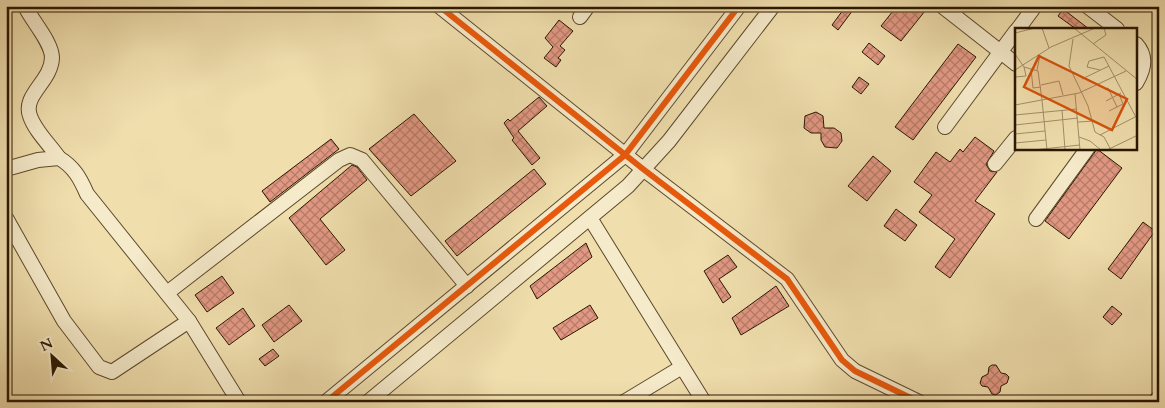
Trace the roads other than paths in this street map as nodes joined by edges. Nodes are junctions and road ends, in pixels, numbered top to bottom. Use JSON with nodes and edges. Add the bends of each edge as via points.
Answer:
{"nodes":[{"id":1,"x":25,"y":6,"type":"edge"},
{"id":2,"x":439,"y":6,"type":"edge"},
{"id":3,"x":739,"y":6,"type":"edge"},
{"id":4,"x":773,"y":6,"type":"edge"},
{"id":5,"x":942,"y":6,"type":"edge"},
{"id":6,"x":1035,"y":6,"type":"edge"},
{"id":7,"x":1087,"y":6,"type":"edge"},
{"id":8,"x":1018,"y":28,"type":"edge"},
{"id":9,"x":1116,"y":28,"type":"edge"},
{"id":10,"x":1015,"y":33,"type":"edge"},
{"id":11,"x":1138,"y":46,"type":"edge"},
{"id":12,"x":1001,"y":52,"type":"junction"},
{"id":13,"x":1015,"y":63,"type":"edge"},
{"id":14,"x":1138,"y":79,"type":"edge"},
{"id":15,"x":945,"y":127,"type":"dead end"},
{"id":16,"x":1015,"y":139,"type":"edge"},
{"id":17,"x":1087,"y":150,"type":"edge"},
{"id":18,"x":625,"y":155,"type":"junction"},
{"id":19,"x":59,"y":158,"type":"junction"},
{"id":20,"x":995,"y":164,"type":"dead end"},
{"id":21,"x":6,"y":169,"type":"edge"},
{"id":22,"x":643,"y":169,"type":"junction"},
{"id":23,"x":6,"y":218,"type":"edge"},
{"id":24,"x":590,"y":218,"type":"junction"},
{"id":25,"x":1036,"y":219,"type":"dead end"},
{"id":26,"x":466,"y":286,"type":"junction"},
{"id":27,"x":167,"y":293,"type":"junction"},
{"id":28,"x":189,"y":321,"type":"junction"},
{"id":29,"x":682,"y":367,"type":"junction"},
{"id":30,"x":1159,"y":397,"type":"edge"},
{"id":31,"x":239,"y":402,"type":"edge"},
{"id":32,"x":326,"y":402,"type":"edge"},
{"id":33,"x":368,"y":402,"type":"edge"},
{"id":34,"x":624,"y":402,"type":"edge"},
{"id":35,"x":704,"y":402,"type":"edge"},
{"id":36,"x":919,"y":402,"type":"edge"},
{"id":37,"x":1155,"y":402,"type":"edge"}],
"edges":[{"from":1,"to":19,"type":"street","via":[[52,56],[48,75],[29,101],[29,116]]},
{"from":2,"to":18,"type":"street"},
{"from":3,"to":18,"type":"street"},
{"from":4,"to":22,"type":"street","via":[[669,141]]},
{"from":5,"to":12,"type":"street"},
{"from":6,"to":8,"type":"street"},
{"from":7,"to":9,"type":"street"},
{"from":10,"to":12,"type":"street"},
{"from":11,"to":14,"type":"street","via":[[1144,59]]},
{"from":12,"to":13,"type":"street"},
{"from":12,"to":15,"type":"street"},
{"from":16,"to":20,"type":"street"},
{"from":17,"to":25,"type":"street"},
{"from":18,"to":22,"type":"street"},
{"from":18,"to":26,"type":"street"},
{"from":19,"to":21,"type":"street"},
{"from":19,"to":27,"type":"street","via":[[70,165],[87,194]]},
{"from":22,"to":24,"type":"street"},
{"from":22,"to":36,"type":"street","via":[[787,279],[842,360],[855,370]]},
{"from":23,"to":28,"type":"street","via":[[64,320],[99,368],[112,372]]},
{"from":24,"to":29,"type":"street"},
{"from":24,"to":33,"type":"street"},
{"from":26,"to":27,"type":"street","via":[[362,160],[350,155]]},
{"from":26,"to":32,"type":"street"},
{"from":27,"to":28,"type":"street"},
{"from":28,"to":31,"type":"street"},
{"from":29,"to":34,"type":"street"},
{"from":29,"to":35,"type":"street"},
{"from":30,"to":37,"type":"street"}]}
